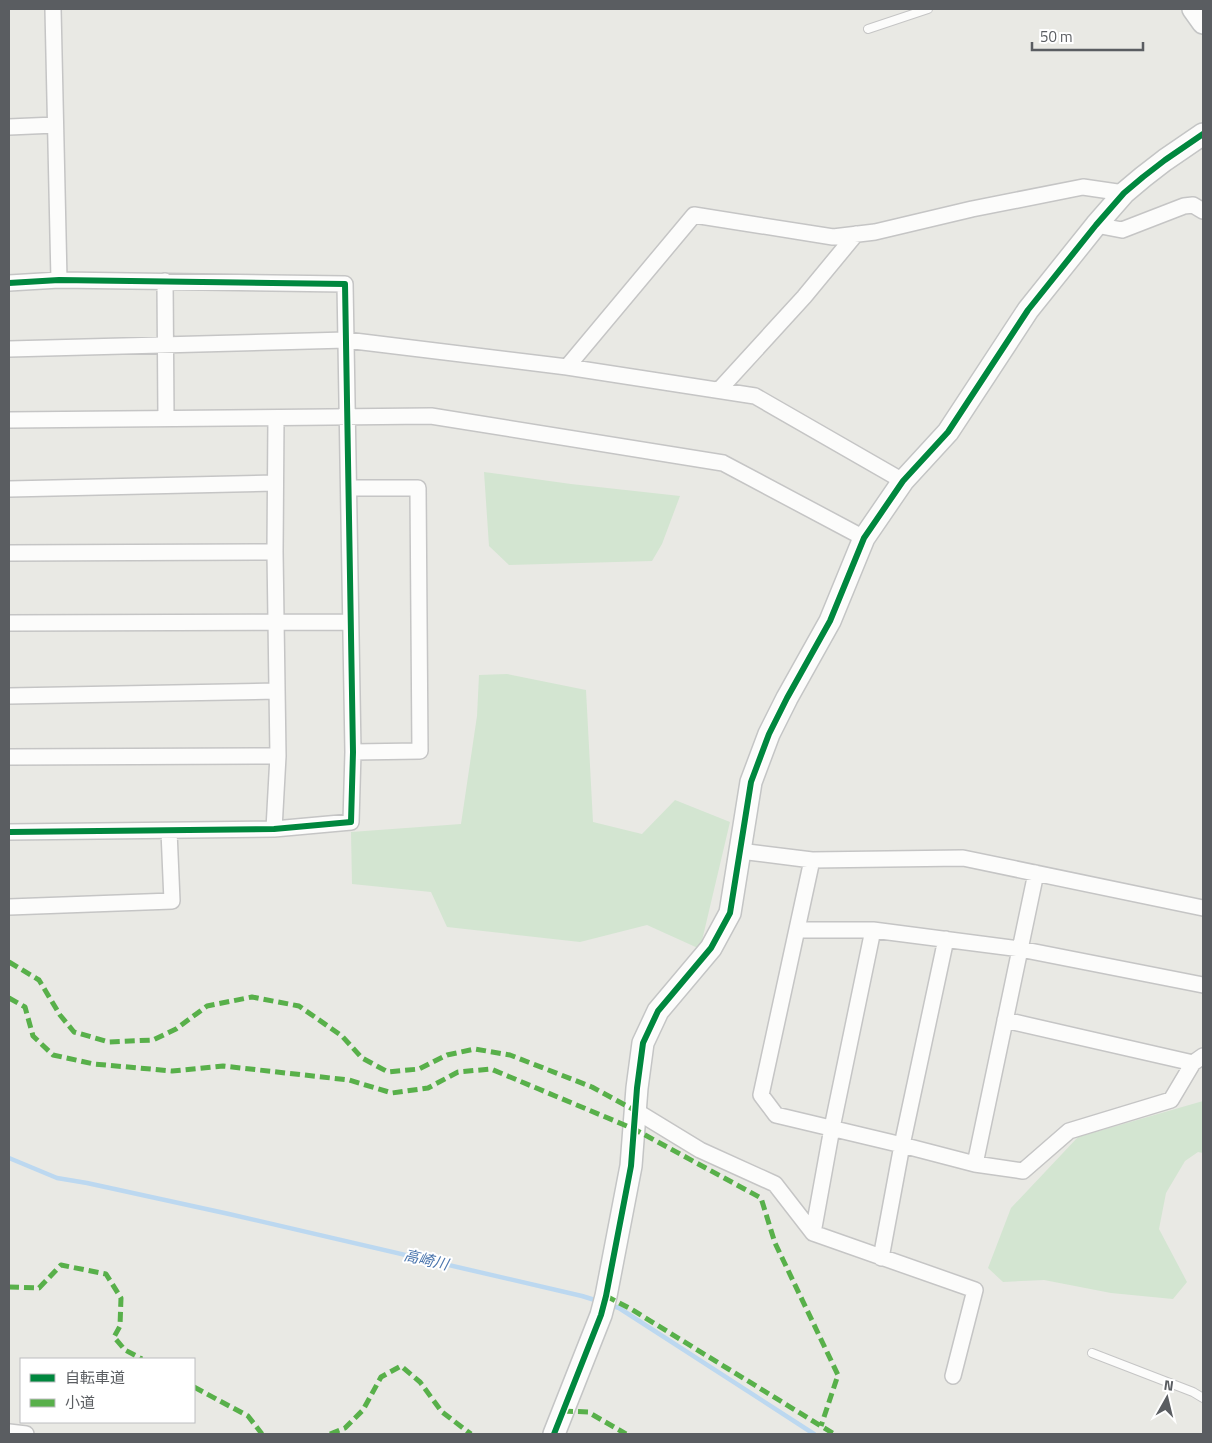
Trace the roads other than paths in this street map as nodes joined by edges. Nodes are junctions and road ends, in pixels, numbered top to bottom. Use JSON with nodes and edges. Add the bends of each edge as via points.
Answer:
{"nodes":[{"id":1,"x":53,"y":9,"type":"edge"},
{"id":2,"x":928,"y":9,"type":"edge"},
{"id":3,"x":1193,"y":9,"type":"edge"},
{"id":4,"x":1203,"y":23,"type":"edge"},
{"id":5,"x":868,"y":29,"type":"dead end"},
{"id":6,"x":56,"y":125,"type":"junction"},
{"id":7,"x":9,"y":126,"type":"edge"},
{"id":8,"x":1203,"y":134,"type":"edge"},
{"id":9,"x":1124,"y":193,"type":"junction"},
{"id":10,"x":1203,"y":211,"type":"edge"},
{"id":11,"x":1096,"y":224,"type":"junction"},
{"id":12,"x":856,"y":234,"type":"junction"},
{"id":13,"x":59,"y":280,"type":"junction"},
{"id":14,"x":165,"y":281,"type":"junction"},
{"id":15,"x":9,"y":283,"type":"edge"},
{"id":16,"x":346,"y":340,"type":"junction"},
{"id":17,"x":166,"y":345,"type":"junction"},
{"id":18,"x":9,"y":349,"type":"edge"},
{"id":19,"x":567,"y":367,"type":"junction"},
{"id":20,"x":720,"y":390,"type":"junction"},
{"id":21,"x":348,"y":417,"type":"junction"},
{"id":22,"x":166,"y":418,"type":"junction"},
{"id":23,"x":276,"y":418,"type":"junction"},
{"id":24,"x":9,"y":420,"type":"edge"},
{"id":25,"x":903,"y":481,"type":"junction"},
{"id":26,"x":275,"y":483,"type":"junction"},
{"id":27,"x":349,"y":488,"type":"junction"},
{"id":28,"x":9,"y":489,"type":"edge"},
{"id":29,"x":864,"y":538,"type":"junction"},
{"id":30,"x":275,"y":552,"type":"junction"},
{"id":31,"x":9,"y":553,"type":"edge"},
{"id":32,"x":276,"y":622,"type":"junction"},
{"id":33,"x":350,"y":622,"type":"junction"},
{"id":34,"x":9,"y":623,"type":"edge"},
{"id":35,"x":277,"y":692,"type":"junction"},
{"id":36,"x":9,"y":696,"type":"edge"},
{"id":37,"x":353,"y":752,"type":"junction"},
{"id":38,"x":278,"y":756,"type":"junction"},
{"id":39,"x":9,"y":757,"type":"edge"},
{"id":40,"x":274,"y":830,"type":"junction"},
{"id":41,"x":169,"y":831,"type":"junction"},
{"id":42,"x":9,"y":832,"type":"edge"},
{"id":43,"x":740,"y":851,"type":"junction"},
{"id":44,"x":812,"y":860,"type":"junction"},
{"id":45,"x":1036,"y":873,"type":"junction"},
{"id":46,"x":9,"y":907,"type":"edge"},
{"id":47,"x":1203,"y":908,"type":"edge"},
{"id":48,"x":797,"y":930,"type":"junction"},
{"id":49,"x":873,"y":930,"type":"junction"},
{"id":50,"x":946,"y":939,"type":"junction"},
{"id":51,"x":1020,"y":948,"type":"junction"},
{"id":52,"x":1203,"y":985,"type":"edge"},
{"id":53,"x":1005,"y":1020,"type":"junction"},
{"id":54,"x":1198,"y":1059,"type":"edge"},
{"id":55,"x":636,"y":1111,"type":"junction"},
{"id":56,"x":832,"y":1128,"type":"junction"},
{"id":57,"x":902,"y":1145,"type":"junction"},
{"id":58,"x":975,"y":1164,"type":"junction"},
{"id":59,"x":813,"y":1233,"type":"junction"},
{"id":60,"x":880,"y":1258,"type":"junction"},
{"id":61,"x":1092,"y":1353,"type":"dead end"},
{"id":62,"x":953,"y":1376,"type":"dead end"},
{"id":63,"x":1203,"y":1398,"type":"edge"},
{"id":64,"x":9,"y":1432,"type":"edge"},
{"id":65,"x":26,"y":1434,"type":"edge"},
{"id":66,"x":554,"y":1434,"type":"edge"}],
"edges":[{"from":1,"to":6,"type":"street"},
{"from":2,"to":5,"type":"lane"},
{"from":3,"to":4,"type":"street"},
{"from":6,"to":7,"type":"street"},
{"from":6,"to":13,"type":"street"},
{"from":8,"to":9,"type":"street"},
{"from":9,"to":11,"type":"street"},
{"from":9,"to":12,"type":"street","via":[[1083,187]]},
{"from":10,"to":11,"type":"street","via":[[1193,205],[1184,206],[1122,230]]},
{"from":11,"to":25,"type":"street","via":[[1028,310],[948,432]]},
{"from":12,"to":19,"type":"street","via":[[834,237],[694,215]]},
{"from":12,"to":20,"type":"street"},
{"from":13,"to":14,"type":"street"},
{"from":13,"to":15,"type":"street"},
{"from":14,"to":16,"type":"street","via":[[345,284]]},
{"from":14,"to":17,"type":"street"},
{"from":16,"to":17,"type":"street"},
{"from":16,"to":19,"type":"street"},
{"from":16,"to":21,"type":"street"},
{"from":17,"to":18,"type":"street"},
{"from":17,"to":22,"type":"street"},
{"from":19,"to":20,"type":"street"},
{"from":20,"to":25,"type":"street","via":[[755,396]]},
{"from":21,"to":23,"type":"street"},
{"from":21,"to":27,"type":"street"},
{"from":21,"to":29,"type":"street","via":[[431,416],[723,463]]},
{"from":22,"to":23,"type":"street"},
{"from":22,"to":24,"type":"street"},
{"from":23,"to":26,"type":"street"},
{"from":25,"to":29,"type":"street"},
{"from":26,"to":28,"type":"street"},
{"from":26,"to":30,"type":"street"},
{"from":27,"to":33,"type":"street"},
{"from":27,"to":37,"type":"street","via":[[418,488],[420,751]]},
{"from":29,"to":43,"type":"street","via":[[830,622],[769,734],[752,782]]},
{"from":30,"to":31,"type":"street"},
{"from":30,"to":32,"type":"street"},
{"from":32,"to":33,"type":"street"},
{"from":32,"to":34,"type":"street"},
{"from":32,"to":35,"type":"street"},
{"from":33,"to":37,"type":"street"},
{"from":35,"to":36,"type":"street"},
{"from":35,"to":38,"type":"street"},
{"from":37,"to":40,"type":"street","via":[[351,822]]},
{"from":38,"to":39,"type":"street"},
{"from":38,"to":40,"type":"street"},
{"from":40,"to":41,"type":"street"},
{"from":41,"to":42,"type":"street"},
{"from":41,"to":46,"type":"street","via":[[172,901]]},
{"from":43,"to":44,"type":"street"},
{"from":43,"to":55,"type":"street","via":[[730,913],[711,948],[658,1011],[643,1042]]},
{"from":44,"to":45,"type":"street","via":[[963,858]]},
{"from":44,"to":48,"type":"street"},
{"from":45,"to":47,"type":"street"},
{"from":45,"to":51,"type":"street"},
{"from":48,"to":49,"type":"street"},
{"from":48,"to":56,"type":"street","via":[[761,1095],[776,1115]]},
{"from":49,"to":50,"type":"street"},
{"from":49,"to":56,"type":"street"},
{"from":50,"to":51,"type":"street"},
{"from":50,"to":57,"type":"street"},
{"from":51,"to":52,"type":"street"},
{"from":51,"to":53,"type":"street"},
{"from":53,"to":54,"type":"street"},
{"from":53,"to":58,"type":"street"},
{"from":54,"to":58,"type":"street","via":[[1171,1100],[1069,1131],[1023,1171]]},
{"from":55,"to":59,"type":"street","via":[[700,1150],[775,1184]]},
{"from":55,"to":66,"type":"street","via":[[631,1166],[601,1315]]},
{"from":56,"to":57,"type":"street"},
{"from":56,"to":59,"type":"street"},
{"from":57,"to":58,"type":"street"},
{"from":57,"to":60,"type":"street"},
{"from":59,"to":60,"type":"street"},
{"from":60,"to":62,"type":"street","via":[[975,1290]]},
{"from":61,"to":63,"type":"lane"},
{"from":64,"to":65,"type":"street"}]}
